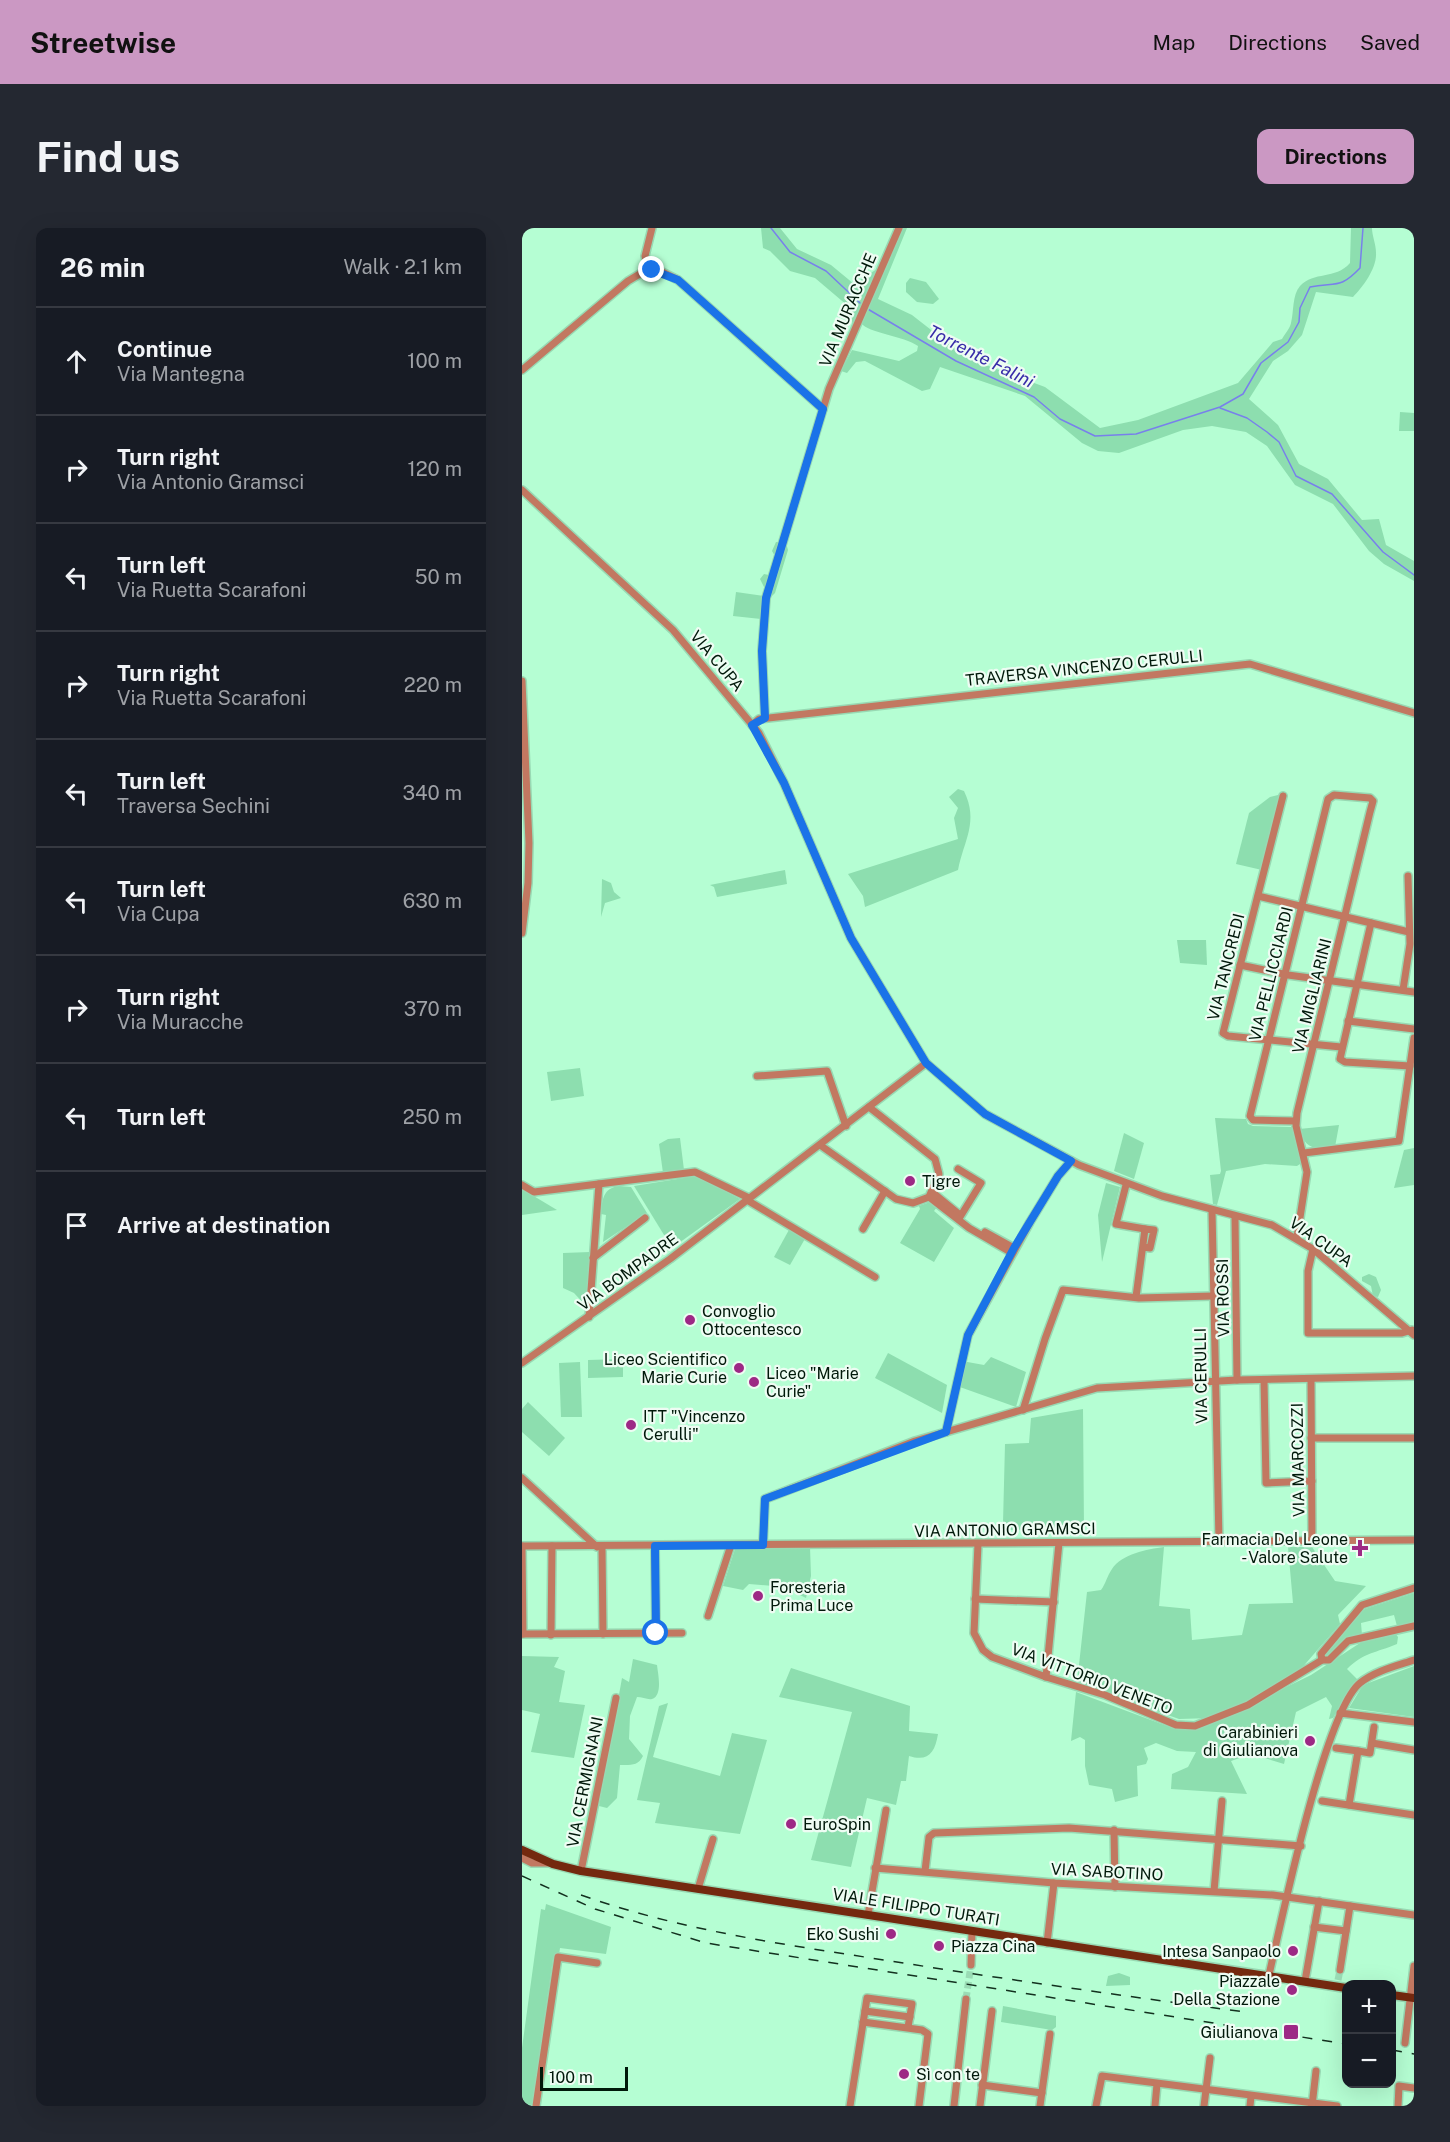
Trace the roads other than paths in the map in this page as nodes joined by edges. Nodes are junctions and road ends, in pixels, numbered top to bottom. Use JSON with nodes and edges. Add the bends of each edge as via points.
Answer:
{"nodes":[{"id":1,"x":652,"y":228,"type":"edge"},
{"id":2,"x":899,"y":228,"type":"edge"},
{"id":3,"x":648,"y":269,"type":"junction"},
{"id":4,"x":522,"y":370,"type":"edge"},
{"id":5,"x":823,"y":409,"type":"junction"},
{"id":6,"x":522,"y":490,"type":"edge"},
{"id":7,"x":522,"y":681,"type":"edge"},
{"id":8,"x":1414,"y":713,"type":"edge"},
{"id":9,"x":765,"y":718,"type":"junction"},
{"id":10,"x":752,"y":725,"type":"junction"},
{"id":11,"x":1334,"y":795,"type":"joint"},
{"id":12,"x":1283,"y":796,"type":"dead end"},
{"id":13,"x":1408,"y":876,"type":"dead end"},
{"id":14,"x":1258,"y":896,"type":"junction"},
{"id":15,"x":1302,"y":907,"type":"junction"},
{"id":16,"x":1346,"y":917,"type":"junction"},
{"id":17,"x":1371,"y":923,"type":"junction"},
{"id":18,"x":1411,"y":927,"type":"edge"},
{"id":19,"x":522,"y":933,"type":"edge"},
{"id":20,"x":1412,"y":943,"type":"edge"},
{"id":21,"x":1240,"y":964,"type":"junction"},
{"id":22,"x":1285,"y":974,"type":"junction"},
{"id":23,"x":1330,"y":982,"type":"junction"},
{"id":24,"x":1356,"y":985,"type":"junction"},
{"id":25,"x":1403,"y":990,"type":"junction"},
{"id":26,"x":1414,"y":992,"type":"edge"},
{"id":27,"x":1348,"y":1021,"type":"junction"},
{"id":28,"x":1414,"y":1029,"type":"edge"},
{"id":29,"x":1414,"y":1038,"type":"edge"},
{"id":30,"x":1268,"y":1040,"type":"junction"},
{"id":31,"x":1314,"y":1044,"type":"junction"},
{"id":32,"x":1341,"y":1047,"type":"junction"},
{"id":33,"x":926,"y":1063,"type":"junction"},
{"id":34,"x":1410,"y":1066,"type":"junction"},
{"id":35,"x":757,"y":1076,"type":"dead end"},
{"id":36,"x":870,"y":1107,"type":"junction"},
{"id":37,"x":1295,"y":1121,"type":"junction"},
{"id":38,"x":846,"y":1126,"type":"junction"},
{"id":39,"x":820,"y":1145,"type":"junction"},
{"id":40,"x":1304,"y":1154,"type":"junction"},
{"id":41,"x":1071,"y":1161,"type":"junction"},
{"id":42,"x":958,"y":1169,"type":"dead end"},
{"id":43,"x":599,"y":1184,"type":"junction"},
{"id":44,"x":522,"y":1185,"type":"edge"},
{"id":45,"x":1126,"y":1185,"type":"junction"},
{"id":46,"x":885,"y":1191,"type":"junction"},
{"id":47,"x":931,"y":1195,"type":"junction"},
{"id":48,"x":748,"y":1199,"type":"junction"},
{"id":49,"x":1212,"y":1210,"type":"junction"},
{"id":50,"x":1235,"y":1215,"type":"junction"},
{"id":51,"x":645,"y":1218,"type":"dead end"},
{"id":52,"x":960,"y":1218,"type":"junction"},
{"id":53,"x":862,"y":1229,"type":"dead end"},
{"id":54,"x":1297,"y":1238,"type":"junction"},
{"id":55,"x":1313,"y":1249,"type":"junction"},
{"id":56,"x":1013,"y":1250,"type":"junction"},
{"id":57,"x":593,"y":1258,"type":"junction"},
{"id":58,"x":875,"y":1277,"type":"dead end"},
{"id":59,"x":1214,"y":1296,"type":"junction"},
{"id":60,"x":1136,"y":1297,"type":"junction"},
{"id":61,"x":589,"y":1317,"type":"junction"},
{"id":62,"x":1413,"y":1332,"type":"edge"},
{"id":63,"x":522,"y":1363,"type":"edge"},
{"id":64,"x":1414,"y":1376,"type":"edge"},
{"id":65,"x":1311,"y":1379,"type":"junction"},
{"id":66,"x":1237,"y":1380,"type":"junction"},
{"id":67,"x":1264,"y":1380,"type":"junction"},
{"id":68,"x":1215,"y":1381,"type":"junction"},
{"id":69,"x":1023,"y":1410,"type":"junction"},
{"id":70,"x":946,"y":1432,"type":"junction"},
{"id":71,"x":1311,"y":1438,"type":"junction"},
{"id":72,"x":1414,"y":1438,"type":"edge"},
{"id":73,"x":522,"y":1478,"type":"edge"},
{"id":74,"x":1312,"y":1481,"type":"junction"},
{"id":75,"x":1414,"y":1540,"type":"edge"},
{"id":76,"x":1219,"y":1541,"type":"junction"},
{"id":77,"x":1312,"y":1541,"type":"junction"},
{"id":78,"x":1059,"y":1543,"type":"junction"},
{"id":79,"x":978,"y":1544,"type":"junction"},
{"id":80,"x":731,"y":1545,"type":"junction"},
{"id":81,"x":763,"y":1545,"type":"junction"},
{"id":82,"x":522,"y":1546,"type":"edge"},
{"id":83,"x":552,"y":1546,"type":"junction"},
{"id":84,"x":655,"y":1546,"type":"junction"},
{"id":85,"x":599,"y":1547,"type":"junction"},
{"id":86,"x":1414,"y":1588,"type":"edge"},
{"id":87,"x":975,"y":1599,"type":"junction"},
{"id":88,"x":1054,"y":1602,"type":"junction"},
{"id":89,"x":708,"y":1616,"type":"dead end"},
{"id":90,"x":1414,"y":1626,"type":"edge"},
{"id":91,"x":656,"y":1633,"type":"junction"},
{"id":92,"x":682,"y":1633,"type":"dead end"},
{"id":93,"x":522,"y":1634,"type":"edge"},
{"id":94,"x":603,"y":1634,"type":"junction"},
{"id":95,"x":551,"y":1635,"type":"junction"},
{"id":96,"x":1322,"y":1660,"type":"junction"},
{"id":97,"x":1414,"y":1660,"type":"edge"},
{"id":98,"x":1046,"y":1677,"type":"junction"},
{"id":99,"x":616,"y":1698,"type":"dead end"},
{"id":100,"x":1340,"y":1713,"type":"junction"},
{"id":101,"x":1414,"y":1722,"type":"edge"},
{"id":102,"x":1374,"y":1727,"type":"dead end"},
{"id":103,"x":1372,"y":1743,"type":"junction"},
{"id":104,"x":1336,"y":1748,"type":"dead end"},
{"id":105,"x":1414,"y":1750,"type":"edge"},
{"id":106,"x":1358,"y":1751,"type":"junction"},
{"id":107,"x":1222,"y":1801,"type":"dead end"},
{"id":108,"x":1322,"y":1801,"type":"dead end"},
{"id":109,"x":1349,"y":1804,"type":"junction"},
{"id":110,"x":886,"y":1810,"type":"dead end"},
{"id":111,"x":1414,"y":1815,"type":"edge"},
{"id":112,"x":1114,"y":1830,"type":"junction"},
{"id":113,"x":1219,"y":1838,"type":"junction"},
{"id":114,"x":713,"y":1839,"type":"dead end"},
{"id":115,"x":1301,"y":1846,"type":"junction"},
{"id":116,"x":522,"y":1850,"type":"edge"},
{"id":117,"x":522,"y":1858,"type":"edge"},
{"id":118,"x":553,"y":1864,"type":"junction"},
{"id":119,"x":875,"y":1868,"type":"junction"},
{"id":120,"x":580,"y":1871,"type":"junction"},
{"id":121,"x":925,"y":1871,"type":"junction"},
{"id":122,"x":1054,"y":1883,"type":"junction"},
{"id":123,"x":1115,"y":1887,"type":"junction"},
{"id":124,"x":698,"y":1889,"type":"junction"},
{"id":125,"x":1214,"y":1891,"type":"junction"},
{"id":126,"x":1287,"y":1897,"type":"junction"},
{"id":127,"x":1318,"y":1901,"type":"junction"},
{"id":128,"x":1350,"y":1906,"type":"junction"},
{"id":129,"x":868,"y":1915,"type":"junction"},
{"id":130,"x":1414,"y":1915,"type":"edge"},
{"id":131,"x":1314,"y":1927,"type":"junction"},
{"id":132,"x":976,"y":1931,"type":"junction"},
{"id":133,"x":1346,"y":1931,"type":"junction"},
{"id":134,"x":1047,"y":1942,"type":"junction"},
{"id":135,"x":597,"y":1963,"type":"dead end"},
{"id":136,"x":971,"y":1965,"type":"tunnel mouth"},
{"id":137,"x":1414,"y":1966,"type":"edge"},
{"id":138,"x":1340,"y":1970,"type":"tunnel mouth"},
{"id":139,"x":1269,"y":1975,"type":"junction"},
{"id":140,"x":1307,"y":1981,"type":"junction"},
{"id":141,"x":1342,"y":1986,"type":"edge"},
{"id":142,"x":1396,"y":1996,"type":"edge"},
{"id":143,"x":1412,"y":1998,"type":"edge"},
{"id":144,"x":966,"y":1999,"type":"tunnel mouth"},
{"id":145,"x":865,"y":2011,"type":"junction"},
{"id":146,"x":992,"y":2011,"type":"dead end"},
{"id":147,"x":910,"y":2017,"type":"junction"},
{"id":148,"x":863,"y":2022,"type":"junction"},
{"id":149,"x":1411,"y":2022,"type":"edge"},
{"id":150,"x":908,"y":2027,"type":"junction"},
{"id":151,"x":1050,"y":2034,"type":"dead end"},
{"id":152,"x":1405,"y":2043,"type":"dead end"},
{"id":153,"x":1210,"y":2058,"type":"dead end"},
{"id":154,"x":1316,"y":2071,"type":"dead end"},
{"id":155,"x":1157,"y":2084,"type":"junction"},
{"id":156,"x":982,"y":2085,"type":"junction"},
{"id":157,"x":1414,"y":2088,"type":"edge"},
{"id":158,"x":1206,"y":2091,"type":"junction"},
{"id":159,"x":1042,"y":2093,"type":"junction"},
{"id":160,"x":1251,"y":2097,"type":"junction"},
{"id":161,"x":1275,"y":2103,"type":"edge"},
{"id":162,"x":1312,"y":2105,"type":"edge"},
{"id":163,"x":536,"y":2106,"type":"edge"},
{"id":164,"x":850,"y":2106,"type":"edge"},
{"id":165,"x":919,"y":2106,"type":"edge"},
{"id":166,"x":954,"y":2106,"type":"edge"},
{"id":167,"x":980,"y":2106,"type":"edge"},
{"id":168,"x":1040,"y":2106,"type":"edge"},
{"id":169,"x":1096,"y":2106,"type":"edge"},
{"id":170,"x":1155,"y":2106,"type":"edge"},
{"id":171,"x":1204,"y":2106,"type":"edge"},
{"id":172,"x":1250,"y":2106,"type":"edge"},
{"id":173,"x":1337,"y":2106,"type":"edge"},
{"id":174,"x":1398,"y":2106,"type":"edge"}],
"edges":[{"from":1,"to":3,"type":"street","via":[[645,256]]},
{"from":2,"to":5,"type":"street","name":"VIA MURACCHE","via":[[847,344]]},
{"from":3,"to":4,"type":"street","via":[[628,281]]},
{"from":3,"to":5,"type":"street","via":[[678,280]]},
{"from":5,"to":9,"type":"street","name":"VIA MURACCHE","via":[[766,598],[762,651]]},
{"from":6,"to":10,"type":"street","name":"VIA CUPA","via":[[673,630]]},
{"from":7,"to":19,"type":"street","via":[[529,843]]},
{"from":8,"to":9,"type":"street","name":"TRAVERSA VINCENZO CERULLI","via":[[1250,664]]},
{"from":9,"to":10,"type":"street","name":"TRAVERSA VINCENZO CERULLI"},
{"from":10,"to":33,"type":"street","name":"VIA CUPA","via":[[784,783],[851,938]]},
{"from":11,"to":15,"type":"street","name":"VIA PELLICCIARDI","via":[[1326,804]]},
{"from":11,"to":16,"type":"street","name":"VIA MIGLIARINI","via":[[1373,801]]},
{"from":12,"to":14,"type":"street","name":"VIA TANCREDI"},
{"from":13,"to":18,"type":"street"},
{"from":14,"to":15,"type":"street","name":"VIA TANCREDI"},
{"from":14,"to":21,"type":"street","name":"VIA TANCREDI"},
{"from":15,"to":16,"type":"street","name":"VIA TANCREDI"},
{"from":15,"to":22,"type":"street","name":"VIA PELLICCIARDI"},
{"from":16,"to":17,"type":"street","name":"VIA TANCREDI"},
{"from":16,"to":23,"type":"street","name":"VIA MIGLIARINI"},
{"from":17,"to":18,"type":"street","name":"VIA TANCREDI"},
{"from":17,"to":24,"type":"street"},
{"from":18,"to":20,"type":"street"},
{"from":20,"to":25,"type":"street"},
{"from":21,"to":22,"type":"street"},
{"from":21,"to":30,"type":"street","name":"VIA TANCREDI","via":[[1223,1033]]},
{"from":22,"to":23,"type":"street"},
{"from":22,"to":30,"type":"street","name":"VIA PELLICCIARDI"},
{"from":23,"to":24,"type":"street"},
{"from":23,"to":31,"type":"street","name":"VIA MIGLIARINI"},
{"from":24,"to":25,"type":"street"},
{"from":24,"to":27,"type":"street"},
{"from":25,"to":26,"type":"street"},
{"from":27,"to":28,"type":"street"},
{"from":27,"to":32,"type":"street"},
{"from":29,"to":34,"type":"street"},
{"from":30,"to":31,"type":"street","name":"VIA TANCREDI"},
{"from":30,"to":37,"type":"street","name":"VIA PELLICCIARDI","via":[[1250,1118]]},
{"from":31,"to":32,"type":"street","name":"VIA TANCREDI"},
{"from":31,"to":37,"type":"street","name":"VIA MIGLIARINI"},
{"from":32,"to":34,"type":"street","via":[[1340,1059],[1346,1062]]},
{"from":33,"to":36,"type":"street","name":"VIA BOMPADRE"},
{"from":33,"to":41,"type":"street","name":"VIA CUPA","via":[[985,1114]]},
{"from":34,"to":40,"type":"street","via":[[1399,1140]]},
{"from":35,"to":38,"type":"street","via":[[827,1071]]},
{"from":36,"to":38,"type":"street","name":"VIA BOMPADRE"},
{"from":36,"to":47,"type":"street","via":[[935,1160],[939,1174]]},
{"from":37,"to":40,"type":"street","name":"VIA MIGLIARINI"},
{"from":38,"to":39,"type":"street","name":"VIA BOMPADRE"},
{"from":39,"to":46,"type":"street"},
{"from":39,"to":48,"type":"street","name":"VIA BOMPADRE"},
{"from":40,"to":54,"type":"street","name":"VIA MIGLIARINI","via":[[1307,1178]]},
{"from":41,"to":45,"type":"street","name":"VIA CUPA"},
{"from":41,"to":56,"type":"street"},
{"from":42,"to":52,"type":"street","via":[[981,1183]]},
{"from":43,"to":44,"type":"street","via":[[534,1192]]},
{"from":43,"to":48,"type":"street","via":[[695,1172]]},
{"from":43,"to":57,"type":"street"},
{"from":45,"to":49,"type":"street","name":"VIA CUPA"},
{"from":45,"to":60,"type":"street","via":[[1116,1224],[1154,1232],[1150,1248],[1143,1247]]},
{"from":46,"to":47,"type":"street","via":[[905,1203]]},
{"from":46,"to":53,"type":"street"},
{"from":47,"to":52,"type":"street"},
{"from":48,"to":58,"type":"street"},
{"from":48,"to":61,"type":"street","name":"VIA BOMPADRE"},
{"from":49,"to":50,"type":"street","name":"VIA CUPA"},
{"from":49,"to":59,"type":"street","name":"VIA CERULLI"},
{"from":50,"to":54,"type":"street","name":"VIA CUPA","via":[[1272,1225]]},
{"from":50,"to":66,"type":"street","name":"VIA ROSSI"},
{"from":51,"to":57,"type":"street"},
{"from":52,"to":56,"type":"street"},
{"from":54,"to":55,"type":"street","name":"VIA CUPA"},
{"from":55,"to":62,"type":"street","name":"VIA CUPA"},
{"from":55,"to":62,"type":"street","via":[[1308,1271],[1308,1333]]},
{"from":56,"to":70,"type":"street","via":[[968,1335]]},
{"from":57,"to":61,"type":"street"},
{"from":59,"to":60,"type":"street"},
{"from":59,"to":68,"type":"street","name":"VIA CERULLI"},
{"from":60,"to":69,"type":"street","via":[[1063,1290]]},
{"from":61,"to":63,"type":"street","name":"VIA BOMPADRE"},
{"from":64,"to":65,"type":"street"},
{"from":65,"to":67,"type":"street"},
{"from":65,"to":71,"type":"street","name":"VIA MARCOZZI"},
{"from":66,"to":67,"type":"street"},
{"from":66,"to":68,"type":"street"},
{"from":67,"to":74,"type":"street","via":[[1266,1483]]},
{"from":68,"to":69,"type":"street","via":[[1097,1388]]},
{"from":68,"to":76,"type":"street","name":"VIA CERULLI"},
{"from":69,"to":70,"type":"street"},
{"from":70,"to":81,"type":"street","via":[[765,1499]]},
{"from":71,"to":72,"type":"street"},
{"from":71,"to":74,"type":"street","name":"VIA MARCOZZI"},
{"from":73,"to":85,"type":"street"},
{"from":74,"to":77,"type":"street","name":"VIA MARCOZZI"},
{"from":75,"to":77,"type":"street","name":"VIA ANTONIO GRAMSCI"},
{"from":76,"to":77,"type":"street","name":"VIA ANTONIO GRAMSCI"},
{"from":76,"to":78,"type":"street","name":"VIA ANTONIO GRAMSCI"},
{"from":78,"to":79,"type":"street","name":"VIA ANTONIO GRAMSCI"},
{"from":78,"to":88,"type":"street"},
{"from":79,"to":81,"type":"street","name":"VIA ANTONIO GRAMSCI"},
{"from":79,"to":87,"type":"street","name":"VIA VITTORIO VENETO"},
{"from":80,"to":81,"type":"street","name":"VIA ANTONIO GRAMSCI"},
{"from":80,"to":84,"type":"street","name":"VIA ANTONIO GRAMSCI"},
{"from":80,"to":89,"type":"street"},
{"from":82,"to":83,"type":"street","name":"VIA ANTONIO GRAMSCI"},
{"from":82,"to":93,"type":"street"},
{"from":83,"to":85,"type":"street","name":"VIA ANTONIO GRAMSCI"},
{"from":83,"to":95,"type":"street"},
{"from":84,"to":85,"type":"street","name":"VIA ANTONIO GRAMSCI"},
{"from":84,"to":91,"type":"street"},
{"from":85,"to":94,"type":"street"},
{"from":86,"to":96,"type":"street","via":[[1362,1605],[1321,1654]]},
{"from":87,"to":88,"type":"street"},
{"from":87,"to":98,"type":"street","name":"VIA VITTORIO VENETO","via":[[974,1633],[983,1650]]},
{"from":88,"to":98,"type":"street"},
{"from":90,"to":96,"type":"street","name":"VIA VITTORIO VENETO","via":[[1348,1641],[1329,1660]]},
{"from":91,"to":92,"type":"street"},
{"from":91,"to":94,"type":"street"},
{"from":93,"to":95,"type":"street"},
{"from":94,"to":95,"type":"street"},
{"from":96,"to":98,"type":"street","name":"VIA VITTORIO VENETO","via":[[1248,1705],[1195,1726],[1176,1725],[1105,1695]]},
{"from":97,"to":100,"type":"street","via":[[1358,1684]]},
{"from":99,"to":120,"type":"street","name":"VIA CERMIGNANI"},
{"from":100,"to":101,"type":"street"},
{"from":100,"to":115,"type":"street"},
{"from":102,"to":103,"type":"street"},
{"from":103,"to":105,"type":"street"},
{"from":103,"to":106,"type":"street","via":[[1370,1753]]},
{"from":104,"to":106,"type":"street"},
{"from":106,"to":109,"type":"street"},
{"from":107,"to":113,"type":"street"},
{"from":108,"to":109,"type":"street"},
{"from":109,"to":111,"type":"street"},
{"from":110,"to":119,"type":"street"},
{"from":112,"to":113,"type":"street"},
{"from":112,"to":121,"type":"street","via":[[930,1834]]},
{"from":112,"to":123,"type":"street"},
{"from":113,"to":115,"type":"street"},
{"from":113,"to":125,"type":"street"},
{"from":114,"to":124,"type":"street"},
{"from":115,"to":126,"type":"street"},
{"from":116,"to":118,"type":"main road","name":"VIALE FILIPPO TURATI"},
{"from":117,"to":118,"type":"street","via":[[532,1863]]},
{"from":118,"to":120,"type":"main road","name":"VIALE FILIPPO TURATI"},
{"from":119,"to":121,"type":"street","name":"VIA SABOTINO"},
{"from":119,"to":129,"type":"street"},
{"from":120,"to":124,"type":"main road","name":"VIALE FILIPPO TURATI"},
{"from":121,"to":122,"type":"street","name":"VIA SABOTINO"},
{"from":122,"to":123,"type":"street","name":"VIA SABOTINO"},
{"from":122,"to":134,"type":"street"},
{"from":123,"to":125,"type":"street","name":"VIA SABOTINO"},
{"from":124,"to":129,"type":"main road","name":"VIALE FILIPPO TURATI"},
{"from":125,"to":126,"type":"street","name":"VIA SABOTINO"},
{"from":126,"to":127,"type":"street","name":"VIA SABOTINO"},
{"from":126,"to":139,"type":"street"},
{"from":127,"to":128,"type":"street","name":"VIA SABOTINO"},
{"from":127,"to":131,"type":"street"},
{"from":128,"to":130,"type":"street","name":"VIA SABOTINO"},
{"from":128,"to":133,"type":"street"},
{"from":129,"to":132,"type":"main road","name":"VIALE FILIPPO TURATI"},
{"from":131,"to":133,"type":"street"},
{"from":131,"to":140,"type":"street"},
{"from":132,"to":134,"type":"main road","name":"VIALE FILIPPO TURATI"},
{"from":132,"to":136,"type":"street"},
{"from":133,"to":138,"type":"street"},
{"from":134,"to":139,"type":"main road","name":"VIALE FILIPPO TURATI"},
{"from":135,"to":163,"type":"street","via":[[558,1957]]},
{"from":137,"to":143,"type":"street"},
{"from":139,"to":140,"type":"main road","name":"VIALE FILIPPO TURATI"},
{"from":140,"to":141,"type":"main road","name":"VIALE FILIPPO TURATI"},
{"from":142,"to":143,"type":"main road"},
{"from":143,"to":149,"type":"street"},
{"from":144,"to":166,"type":"street"},
{"from":145,"to":147,"type":"street"},
{"from":145,"to":147,"type":"street","via":[[870,1997],[912,2004]]},
{"from":145,"to":148,"type":"street"},
{"from":146,"to":156,"type":"street"},
{"from":147,"to":150,"type":"street"},
{"from":148,"to":150,"type":"street"},
{"from":148,"to":164,"type":"street"},
{"from":149,"to":152,"type":"street"},
{"from":150,"to":165,"type":"street","via":[[927,2032],[929,2038]]},
{"from":151,"to":159,"type":"street"},
{"from":153,"to":158,"type":"street"},
{"from":154,"to":162,"type":"street"},
{"from":155,"to":158,"type":"street"},
{"from":155,"to":169,"type":"street","via":[[1100,2078]]},
{"from":155,"to":170,"type":"street"},
{"from":156,"to":159,"type":"street"},
{"from":156,"to":167,"type":"street"},
{"from":157,"to":174,"type":"street","via":[[1400,2086]]},
{"from":158,"to":160,"type":"street"},
{"from":158,"to":171,"type":"street"},
{"from":159,"to":168,"type":"street"},
{"from":160,"to":161,"type":"street"},
{"from":160,"to":172,"type":"street"},
{"from":161,"to":162,"type":"street"},
{"from":162,"to":173,"type":"street"}]}
